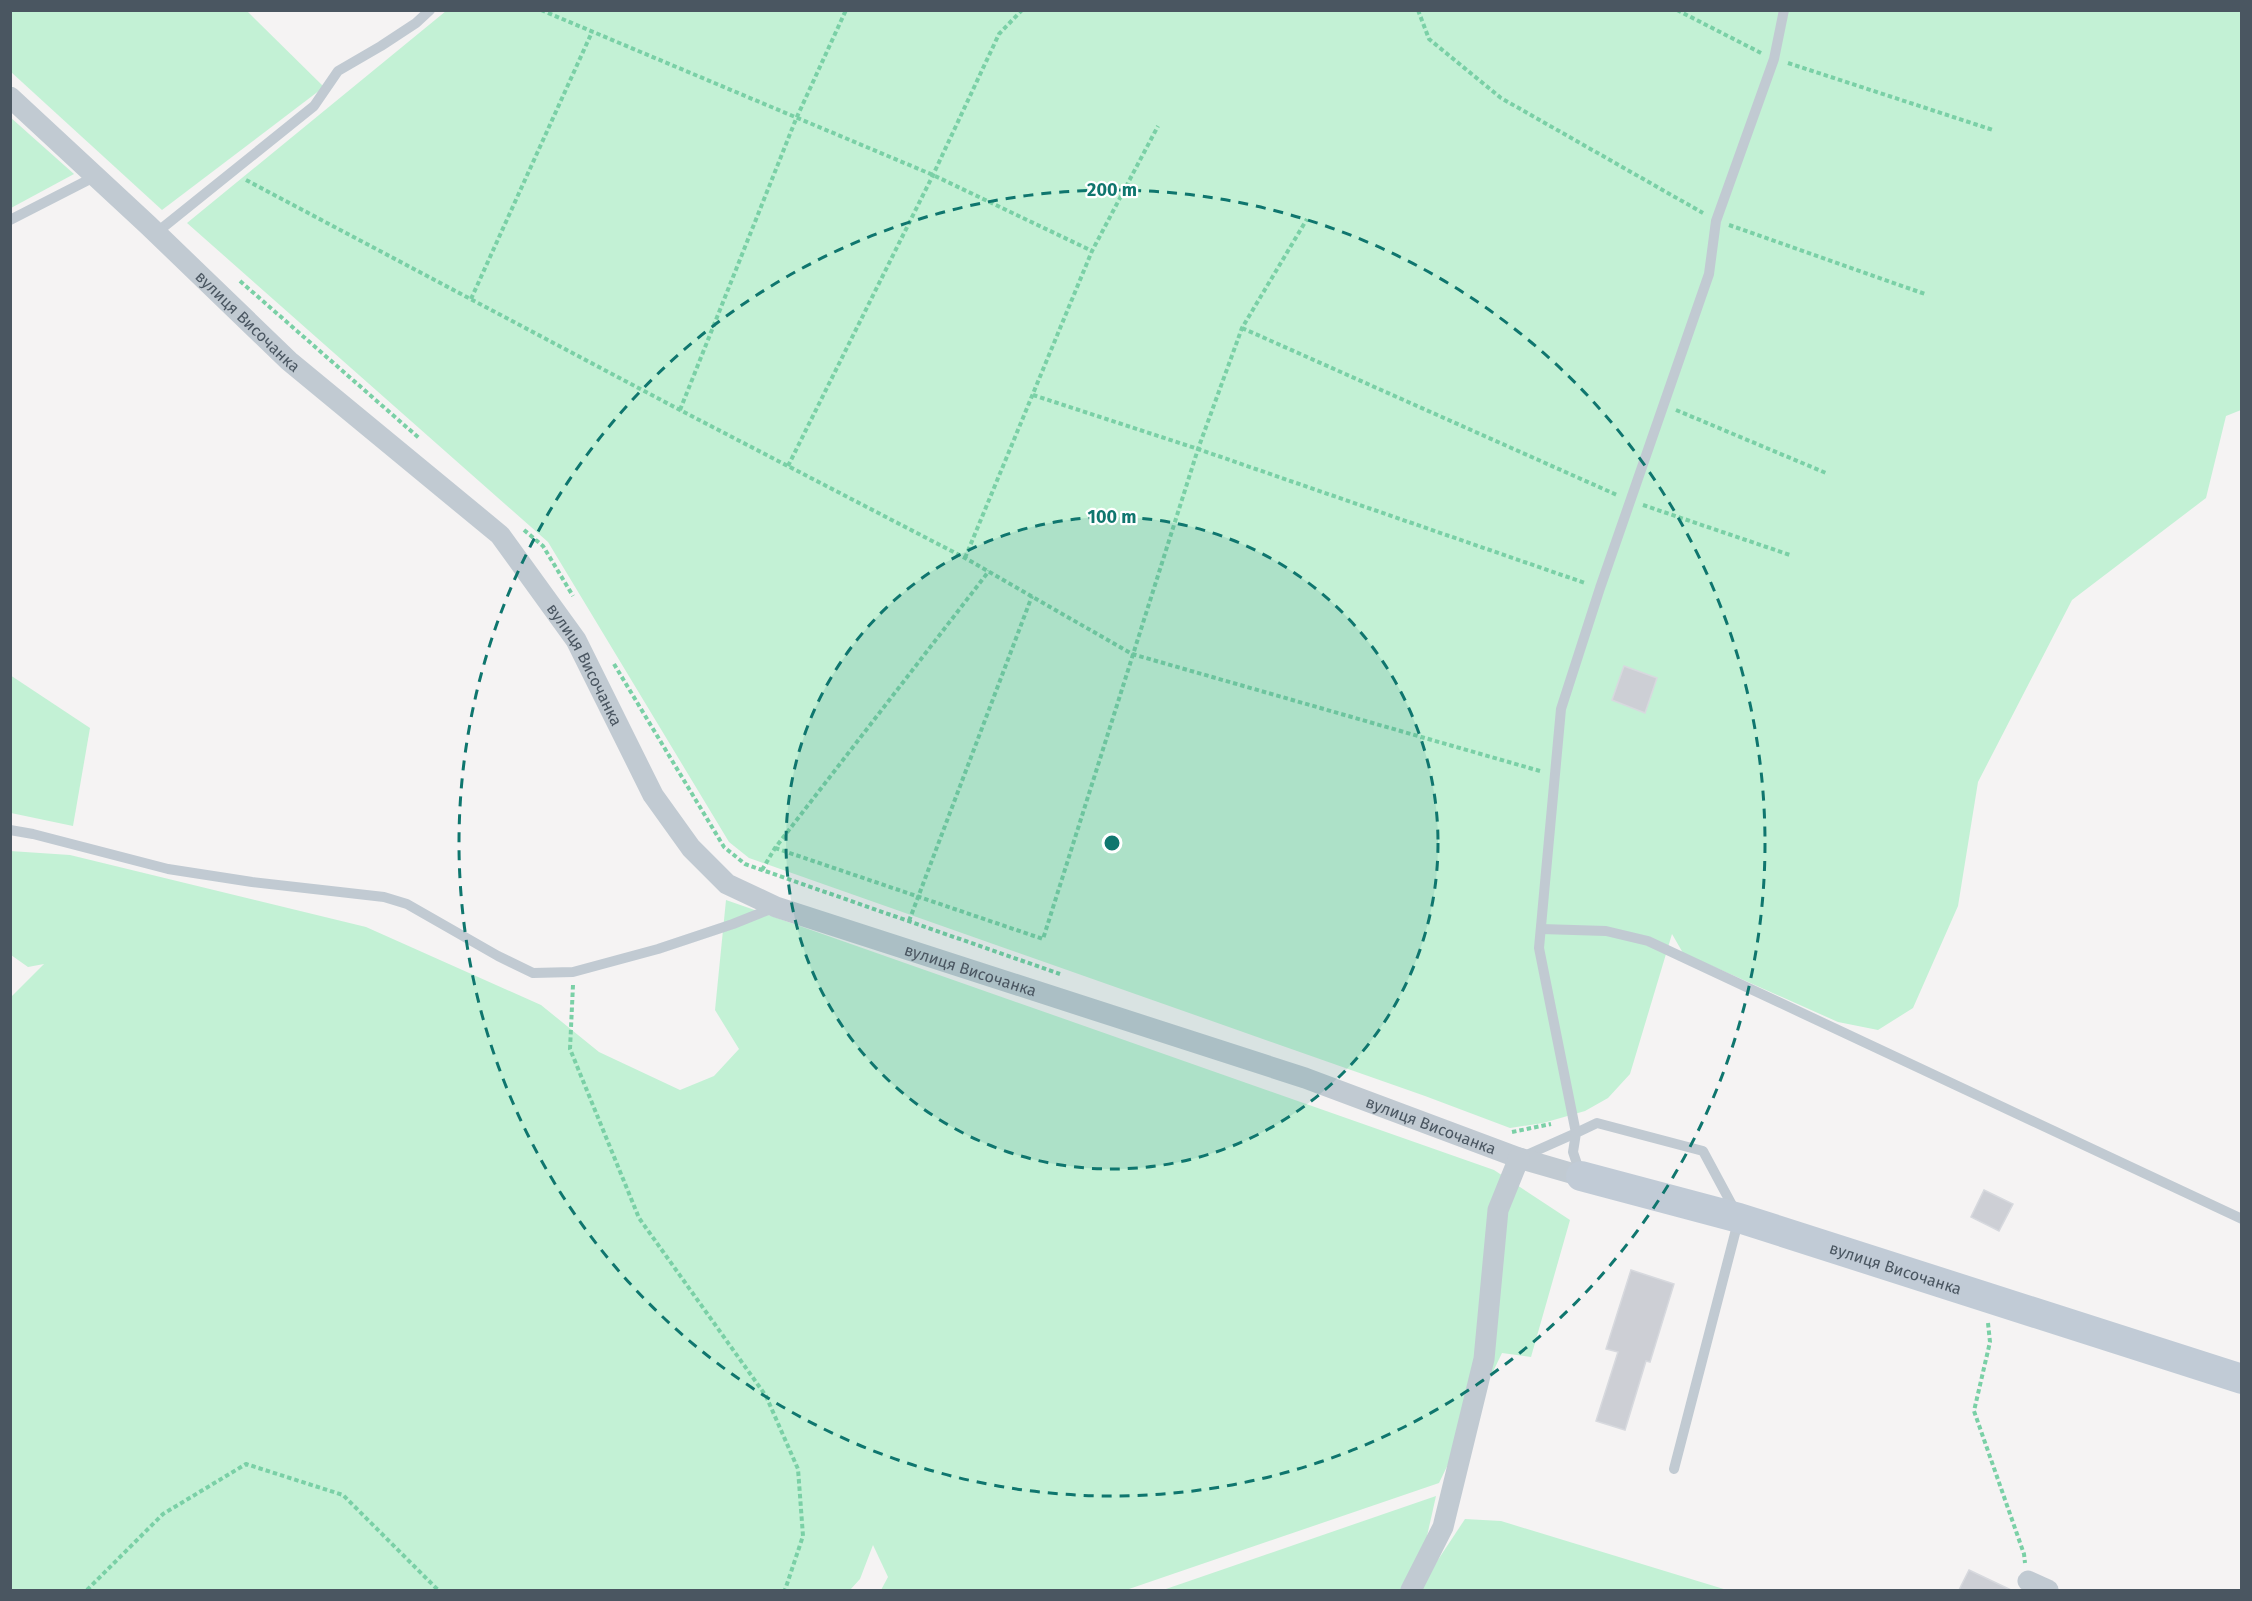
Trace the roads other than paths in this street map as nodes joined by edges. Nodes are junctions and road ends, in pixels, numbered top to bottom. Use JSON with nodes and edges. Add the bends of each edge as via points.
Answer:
{"nodes":[{"id":1,"x":430,"y":10,"type":"edge"},
{"id":2,"x":1784,"y":10,"type":"edge"},
{"id":3,"x":10,"y":97,"type":"edge"},
{"id":4,"x":96,"y":176,"type":"junction"},
{"id":5,"x":10,"y":220,"type":"edge"},
{"id":6,"x":156,"y":233,"type":"junction"},
{"id":7,"x":10,"y":830,"type":"edge"},
{"id":8,"x":776,"y":906,"type":"junction"},
{"id":9,"x":1541,"y":929,"type":"junction"},
{"id":10,"x":1576,"y":1133,"type":"junction"},
{"id":11,"x":1519,"y":1158,"type":"junction"},
{"id":12,"x":1581,"y":1176,"type":"junction"},
{"id":13,"x":1739,"y":1218,"type":"junction"},
{"id":14,"x":2241,"y":1219,"type":"edge"},
{"id":15,"x":2241,"y":1379,"type":"edge"},
{"id":16,"x":1674,"y":1469,"type":"dead end"},
{"id":17,"x":2028,"y":1581,"type":"road end"},
{"id":18,"x":1411,"y":1590,"type":"edge"},
{"id":19,"x":2048,"y":1590,"type":"edge"}],
"edges":[{"from":1,"to":6,"type":"lane","via":[[416,23],[338,71],[314,106]]},
{"from":2,"to":9,"type":"lane","via":[[1774,59],[1716,221],[1709,274],[1561,709]]},
{"from":3,"to":4,"type":"street","name":"вулиця Височанка"},
{"from":4,"to":5,"type":"lane"},
{"from":4,"to":6,"type":"street","name":"вулиця Височанка"},
{"from":6,"to":8,"type":"street","name":"вулиця Височанка","via":[[289,362],[500,535],[576,640],[653,795],[691,848],[727,884]]},
{"from":7,"to":8,"type":"lane","via":[[168,869],[384,897],[407,904],[534,973],[573,972],[658,949]]},
{"from":8,"to":11,"type":"street","name":"вулиця Височанка","via":[[1305,1078]]},
{"from":9,"to":10,"type":"lane","via":[[1539,948]]},
{"from":9,"to":14,"type":"lane","via":[[1606,931],[1648,941]]},
{"from":10,"to":11,"type":"lane"},
{"from":10,"to":12,"type":"lane","via":[[1573,1152]]},
{"from":10,"to":13,"type":"lane","via":[[1597,1123],[1703,1151]]},
{"from":11,"to":12,"type":"street","name":"вулиця Височанка"},
{"from":11,"to":18,"type":"street","via":[[1498,1210],[1484,1359],[1446,1516]]},
{"from":12,"to":13,"type":"street","name":"вулиця Височанка"},
{"from":13,"to":15,"type":"street","name":"вулиця Височанка"},
{"from":13,"to":16,"type":"lane"},
{"from":17,"to":19,"type":"street"}]}
